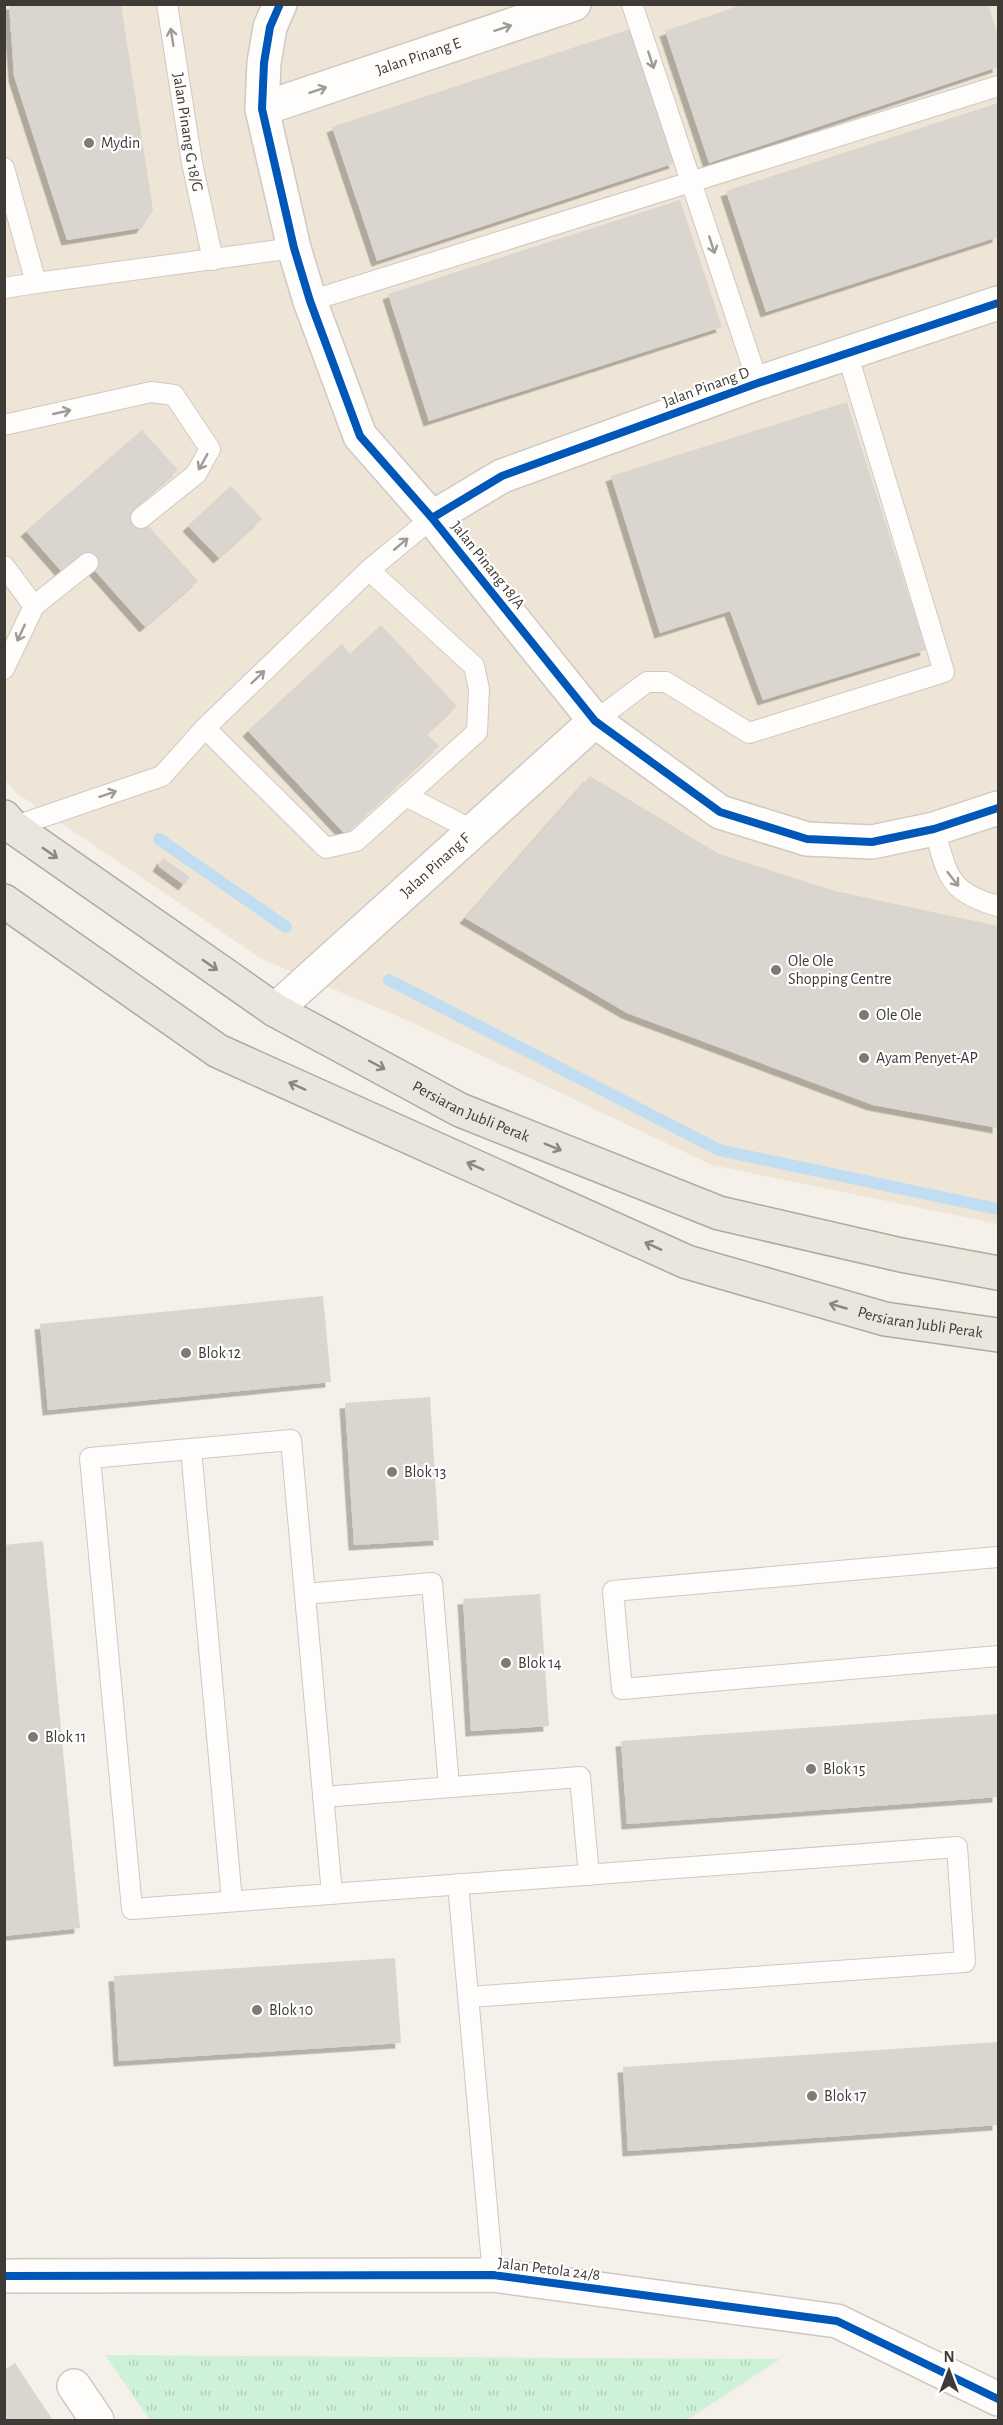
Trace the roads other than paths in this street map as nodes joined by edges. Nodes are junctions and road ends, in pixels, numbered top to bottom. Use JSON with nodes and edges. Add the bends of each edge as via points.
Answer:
{"nodes":[{"id":1,"x":167,"y":4,"type":"edge"},
{"id":2,"x":280,"y":4,"type":"edge"},
{"id":3,"x":574,"y":4,"type":"edge"},
{"id":4,"x":632,"y":4,"type":"edge"},
{"id":5,"x":999,"y":86,"type":"edge"},
{"id":6,"x":262,"y":109,"type":"junction"},
{"id":7,"x":4,"y":168,"type":"edge"},
{"id":8,"x":691,"y":183,"type":"junction"},
{"id":9,"x":294,"y":248,"type":"junction"},
{"id":10,"x":213,"y":260,"type":"junction"},
{"id":11,"x":36,"y":283,"type":"junction"},
{"id":12,"x":4,"y":288,"type":"edge"},
{"id":13,"x":310,"y":302,"type":"junction"},
{"id":14,"x":999,"y":303,"type":"edge"},
{"id":15,"x":848,"y":353,"type":"junction"},
{"id":16,"x":758,"y":383,"type":"junction"},
{"id":17,"x":4,"y":425,"type":"edge"},
{"id":18,"x":141,"y":518,"type":"dead end"},
{"id":19,"x":432,"y":518,"type":"junction"},
{"id":20,"x":88,"y":563,"type":"dead end"},
{"id":21,"x":4,"y":566,"type":"edge"},
{"id":22,"x":369,"y":570,"type":"junction"},
{"id":23,"x":34,"y":606,"type":"junction"},
{"id":24,"x":4,"y":669,"type":"edge"},
{"id":25,"x":596,"y":721,"type":"junction"},
{"id":26,"x":205,"y":728,"type":"junction"},
{"id":27,"x":406,"y":796,"type":"junction"},
{"id":28,"x":999,"y":808,"type":"edge"},
{"id":29,"x":9,"y":822,"type":"edge"},
{"id":30,"x":934,"y":829,"type":"junction"},
{"id":31,"x":474,"y":831,"type":"junction"},
{"id":32,"x":4,"y":901,"type":"edge"},
{"id":33,"x":999,"y":906,"type":"edge"},
{"id":34,"x":275,"y":1010,"type":"junction"},
{"id":35,"x":999,"y":1273,"type":"edge"},
{"id":36,"x":999,"y":1335,"type":"edge"},
{"id":37,"x":190,"y":1449,"type":"junction"},
{"id":38,"x":999,"y":1557,"type":"edge"},
{"id":39,"x":305,"y":1594,"type":"junction"},
{"id":40,"x":999,"y":1656,"type":"edge"},
{"id":41,"x":449,"y":1786,"type":"junction"},
{"id":42,"x":323,"y":1797,"type":"junction"},
{"id":43,"x":588,"y":1875,"type":"junction"},
{"id":44,"x":458,"y":1884,"type":"junction"},
{"id":45,"x":332,"y":1894,"type":"junction"},
{"id":46,"x":232,"y":1901,"type":"junction"},
{"id":47,"x":469,"y":1997,"type":"junction"},
{"id":48,"x":493,"y":2275,"type":"junction"},
{"id":49,"x":4,"y":2276,"type":"edge"},
{"id":50,"x":74,"y":2386,"type":"dead end"},
{"id":51,"x":999,"y":2399,"type":"edge"},
{"id":52,"x":97,"y":2421,"type":"edge"}],
"edges":[{"from":10,"to":1,"type":"lane","name":"Jalan Pinang G 18/G","one_way":true,"via":[[192,163]]},
{"from":2,"to":6,"type":"street","name":"Jalan Pinang 18/A","via":[[270,27]]},
{"from":6,"to":3,"type":"street","name":"Jalan Pinang E","one_way":true},
{"from":4,"to":8,"type":"lane","one_way":true},
{"from":5,"to":8,"type":"lane"},
{"from":6,"to":9,"type":"street","name":"Jalan Pinang 18/A"},
{"from":7,"to":11,"type":"lane"},
{"from":8,"to":13,"type":"lane"},
{"from":8,"to":16,"type":"lane","one_way":true},
{"from":9,"to":10,"type":"lane"},
{"from":9,"to":13,"type":"street","name":"Jalan Pinang 18/A"},
{"from":10,"to":11,"type":"lane"},
{"from":11,"to":12,"type":"lane"},
{"from":13,"to":19,"type":"street","name":"Jalan Pinang 18/A","via":[[360,436]]},
{"from":14,"to":15,"type":"street","name":"Jalan Pinang D"},
{"from":15,"to":16,"type":"street","name":"Jalan Pinang D"},
{"from":15,"to":25,"type":"lane","via":[[944,672],[749,733],[666,682],[647,682]]},
{"from":16,"to":19,"type":"street","name":"Jalan Pinang D","via":[[502,476]]},
{"from":17,"to":18,"type":"lane","one_way":true,"via":[[151,392],[174,395],[210,448],[196,474]]},
{"from":22,"to":19,"type":"lane","one_way":true},
{"from":19,"to":25,"type":"street","name":"Jalan Pinang 18/A"},
{"from":20,"to":23,"type":"lane"},
{"from":21,"to":23,"type":"lane"},
{"from":26,"to":22,"type":"lane","one_way":true},
{"from":22,"to":27,"type":"lane","via":[[474,666],[479,689],[477,732]]},
{"from":23,"to":24,"type":"lane","one_way":true},
{"from":25,"to":30,"type":"street","name":"Jalan Pinang 18/A","via":[[720,812],[807,839],[872,842]]},
{"from":25,"to":31,"type":"street","name":"Jalan Pinang F"},
{"from":26,"to":27,"type":"lane","via":[[326,848],[356,841]]},
{"from":29,"to":26,"type":"lane","one_way":true,"via":[[162,776]]},
{"from":27,"to":31,"type":"lane"},
{"from":28,"to":30,"type":"street","name":"Jalan Pinang 18/A"},
{"from":29,"to":34,"type":"main road","name":"Persiaran Jubli Perak","one_way":true},
{"from":30,"to":33,"type":"lane","one_way":true,"via":[[951,880],[974,899]]},
{"from":31,"to":34,"type":"street","name":"Jalan Pinang F"},
{"from":36,"to":32,"type":"main road","name":"Persiaran Jubli Perak","one_way":true,"via":[[885,1319],[687,1262],[218,1051]]},
{"from":34,"to":35,"type":"main road","name":"Persiaran Jubli Perak","one_way":true,"via":[[460,1110],[719,1212],[901,1255]]},
{"from":37,"to":39,"type":"lane","via":[[291,1440]]},
{"from":37,"to":46,"type":"lane"},
{"from":37,"to":46,"type":"lane","via":[[90,1458],[92,1482],[132,1909]]},
{"from":38,"to":40,"type":"lane","via":[[613,1591],[621,1689]]},
{"from":39,"to":41,"type":"lane","via":[[432,1583]]},
{"from":39,"to":42,"type":"lane"},
{"from":41,"to":42,"type":"lane"},
{"from":41,"to":43,"type":"lane","via":[[580,1777]]},
{"from":42,"to":45,"type":"lane"},
{"from":43,"to":44,"type":"lane"},
{"from":43,"to":47,"type":"lane","via":[[957,1847],[965,1962]]},
{"from":44,"to":45,"type":"lane"},
{"from":44,"to":47,"type":"lane"},
{"from":45,"to":46,"type":"lane"},
{"from":47,"to":48,"type":"lane"},
{"from":48,"to":49,"type":"street","name":"Jalan Petola 24/8"},
{"from":48,"to":51,"type":"street","name":"Jalan Petola 24/8","via":[[837,2320]]},
{"from":50,"to":52,"type":"street"}]}
